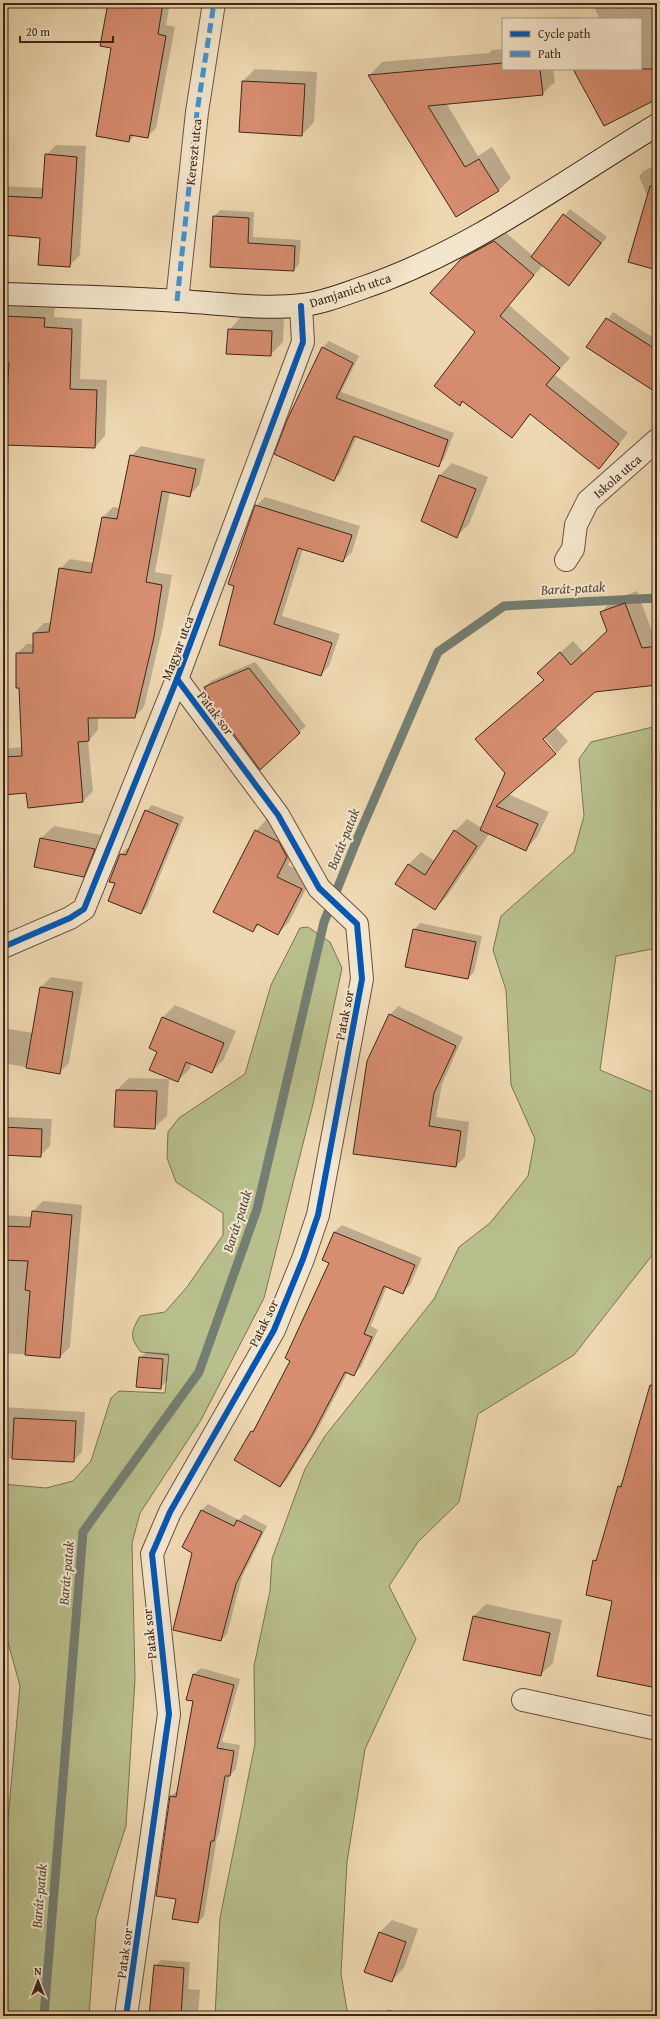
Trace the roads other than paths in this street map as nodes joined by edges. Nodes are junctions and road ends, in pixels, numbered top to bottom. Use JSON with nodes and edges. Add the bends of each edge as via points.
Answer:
{"nodes":[{"id":1,"x":214,"y":3,"type":"edge"},
{"id":2,"x":657,"y":126,"type":"edge"},
{"id":3,"x":3,"y":294,"type":"edge"},
{"id":4,"x":177,"y":301,"type":"junction"},
{"id":5,"x":301,"y":306,"type":"junction"},
{"id":6,"x":657,"y":440,"type":"edge"},
{"id":7,"x":566,"y":560,"type":"dead end"},
{"id":8,"x":177,"y":679,"type":"junction"},
{"id":9,"x":3,"y":947,"type":"edge"},
{"id":10,"x":524,"y":1700,"type":"dead end"},
{"id":11,"x":657,"y":1729,"type":"edge"},
{"id":12,"x":126,"y":2016,"type":"edge"}],
"edges":[{"from":1,"to":4,"type":"street","name":"Kereszt utca","via":[[197,112]]},
{"from":2,"to":5,"type":"street","name":"Damjanich utca","via":[[541,199],[455,248],[386,280]]},
{"from":3,"to":4,"type":"street","name":"Damjanich utca"},
{"from":4,"to":5,"type":"street","name":"Damjanich utca","via":[[244,306]]},
{"from":5,"to":8,"type":"street","name":"Magyar utca","via":[[303,342]]},
{"from":6,"to":7,"type":"street","name":"Iskola utca","via":[[588,501],[576,525],[573,549]]},
{"from":8,"to":9,"type":"street","name":"Magyar utca","via":[[84,909],[70,918]]},
{"from":8,"to":12,"type":"street","name":"Patak sor","via":[[278,815],[319,888],[357,924],[362,979],[318,1215],[303,1259],[274,1330],[170,1512],[152,1554],[169,1714]]},
{"from":10,"to":11,"type":"street"}]}
